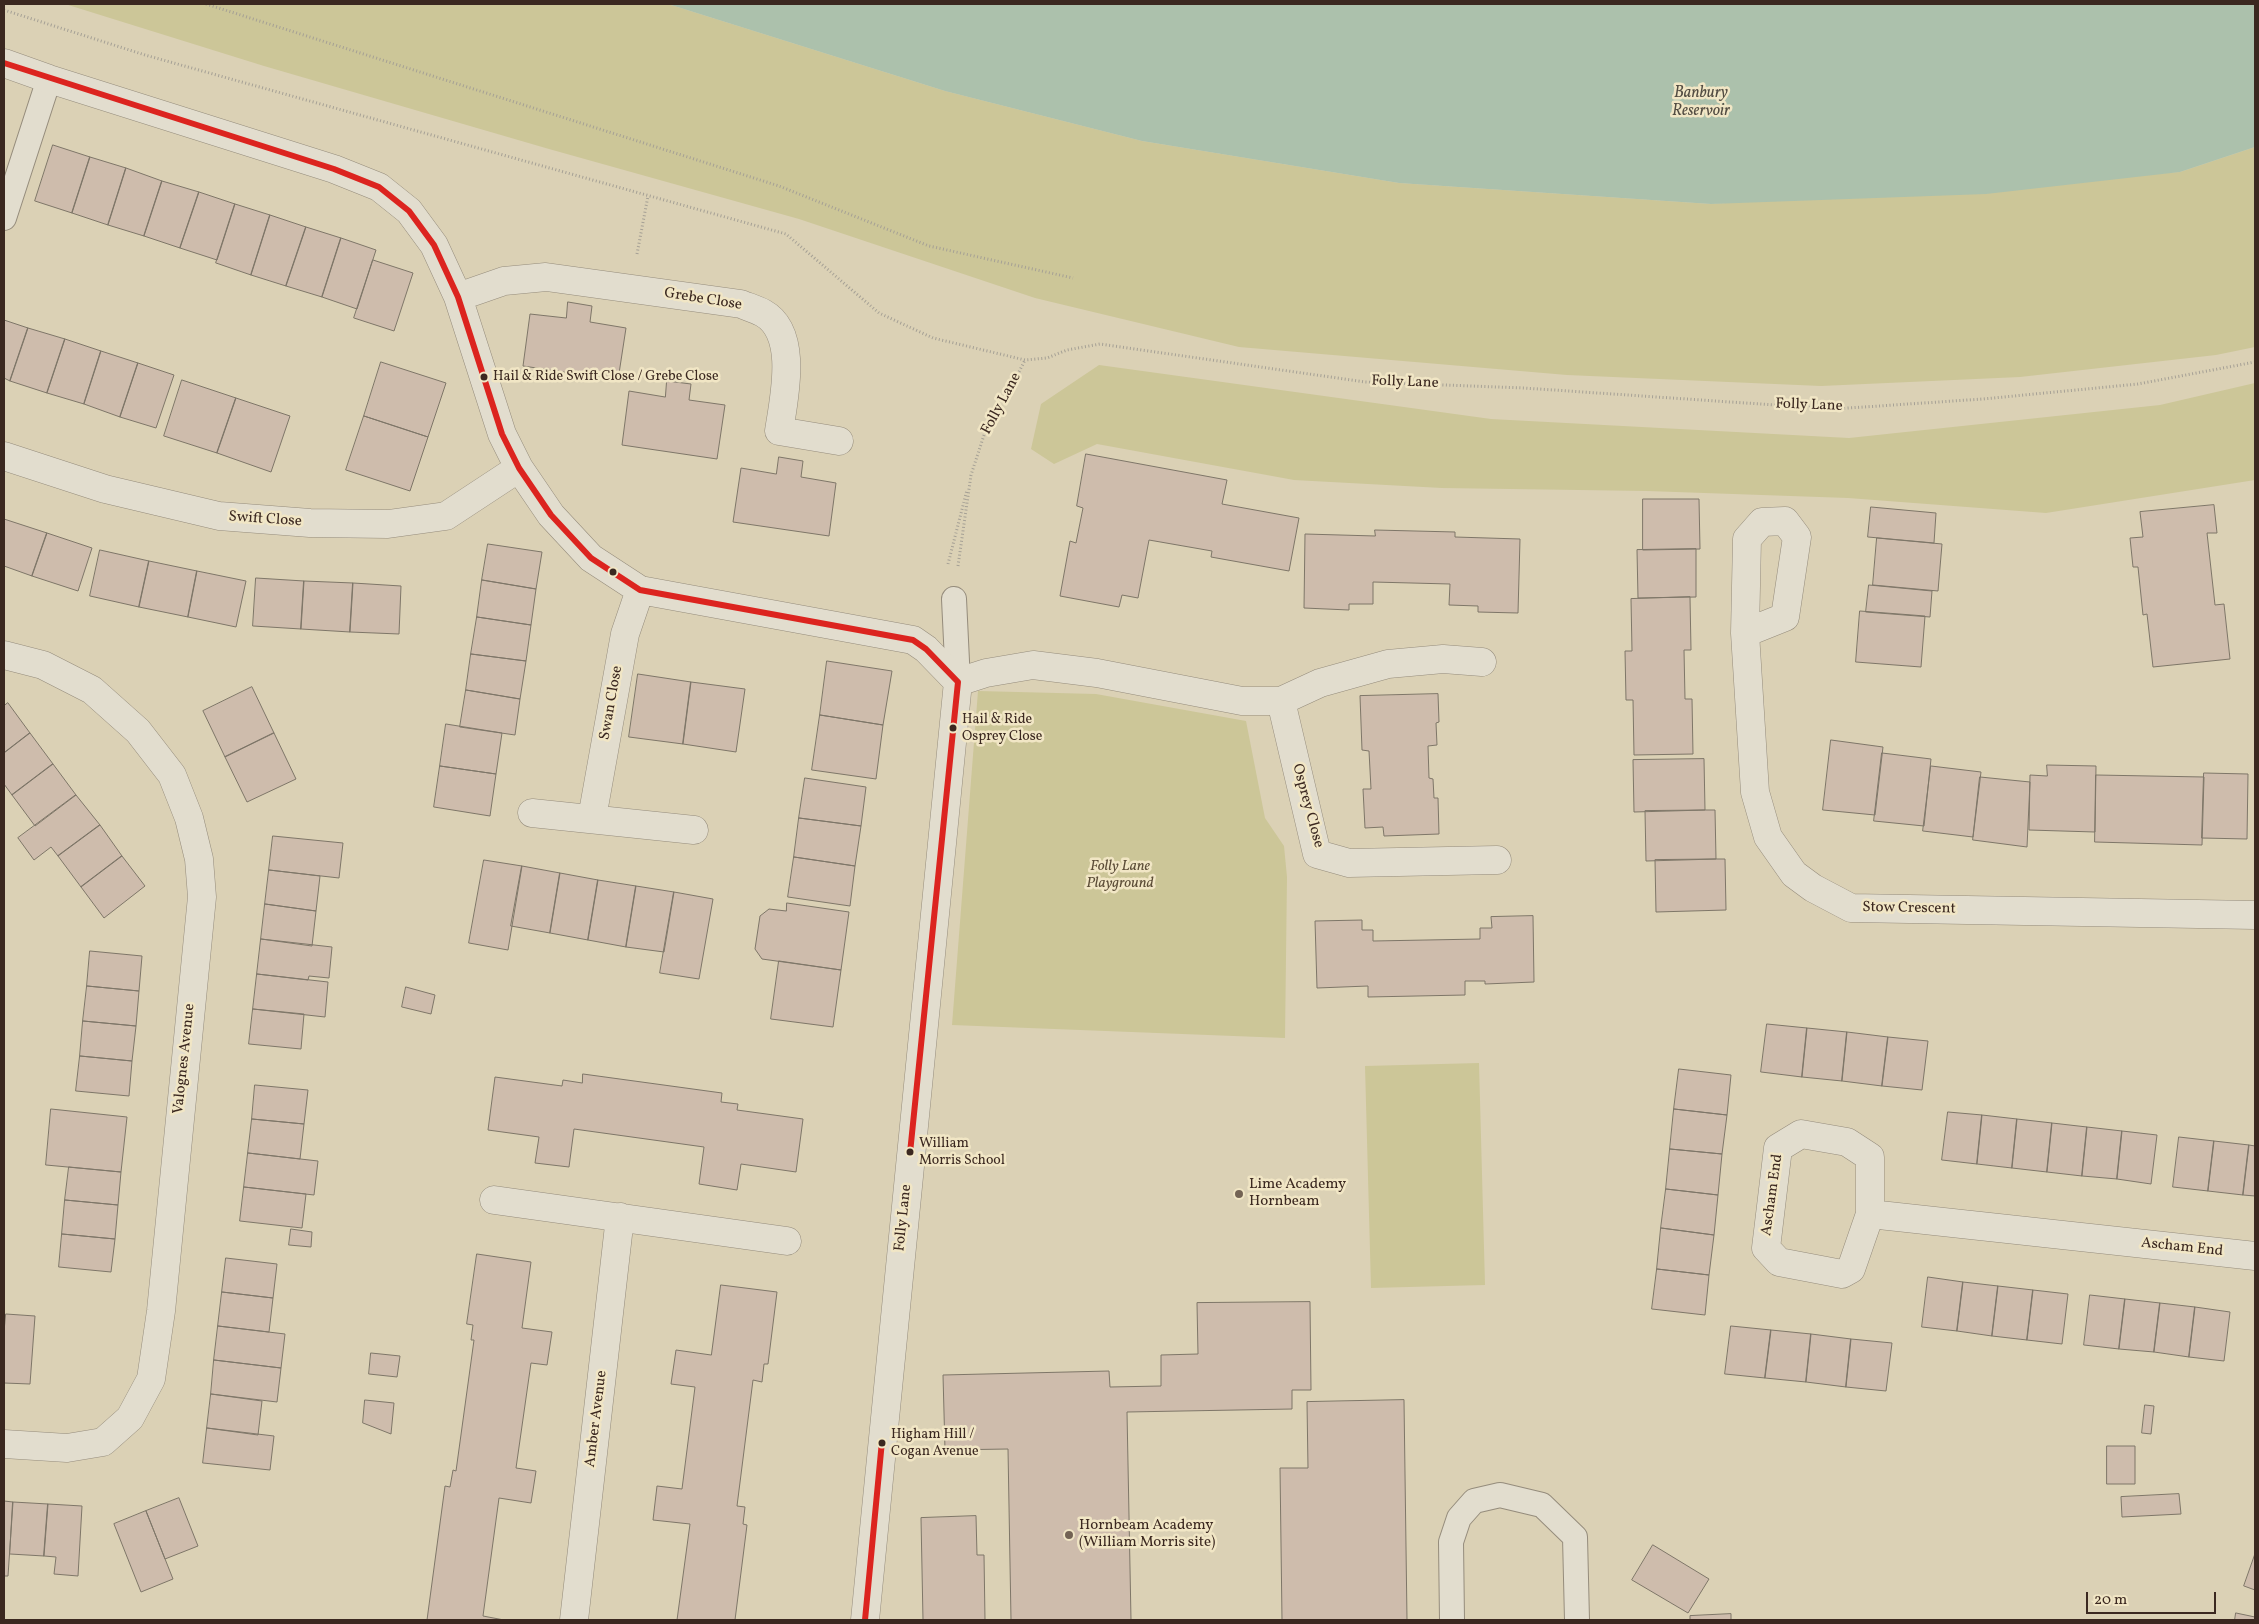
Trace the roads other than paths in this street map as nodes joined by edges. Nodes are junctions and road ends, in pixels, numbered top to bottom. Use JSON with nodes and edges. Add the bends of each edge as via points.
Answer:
{"nodes":[{"id":1,"x":4,"y":63,"type":"edge"},
{"id":2,"x":49,"y":79,"type":"junction"},
{"id":3,"x":4,"y":218,"type":"edge"},
{"id":4,"x":458,"y":297,"type":"junction"},
{"id":5,"x":840,"y":441,"type":"dead end"},
{"id":6,"x":4,"y":456,"type":"edge"},
{"id":7,"x":519,"y":468,"type":"junction"},
{"id":8,"x":640,"y":590,"type":"junction"},
{"id":9,"x":954,"y":599,"type":"road end"},
{"id":10,"x":1745,"y":632,"type":"dead end"},
{"id":11,"x":4,"y":655,"type":"edge"},
{"id":12,"x":1482,"y":662,"type":"dead end"},
{"id":13,"x":958,"y":682,"type":"junction"},
{"id":14,"x":1281,"y":701,"type":"junction"},
{"id":15,"x":532,"y":813,"type":"dead end"},
{"id":16,"x":592,"y":818,"type":"junction"},
{"id":17,"x":694,"y":830,"type":"dead end"},
{"id":18,"x":1498,"y":860,"type":"dead end"},
{"id":19,"x":2255,"y":915,"type":"edge"},
{"id":20,"x":494,"y":1200,"type":"dead end"},
{"id":21,"x":1870,"y":1214,"type":"junction"},
{"id":22,"x":620,"y":1217,"type":"junction"},
{"id":23,"x":787,"y":1241,"type":"dead end"},
{"id":24,"x":2255,"y":1256,"type":"edge"},
{"id":25,"x":4,"y":1444,"type":"edge"},
{"id":26,"x":574,"y":1620,"type":"edge"},
{"id":27,"x":865,"y":1620,"type":"edge"},
{"id":28,"x":1452,"y":1620,"type":"edge"},
{"id":29,"x":1577,"y":1620,"type":"edge"}],
"edges":[{"from":1,"to":2,"type":"street"},
{"from":2,"to":3,"type":"lane"},
{"from":2,"to":4,"type":"street","via":[[334,169],[378,187],[409,211],[419,224],[434,245]]},
{"from":4,"to":5,"type":"street","name":"Grebe Close","via":[[504,281],[546,277],[741,304],[764,313],[780,329],[785,350],[786,391],[779,432]]},
{"from":4,"to":7,"type":"street","via":[[498,425]]},
{"from":6,"to":7,"type":"street","name":"Swift Close","via":[[105,489],[219,516],[310,523],[388,524],[446,516]]},
{"from":7,"to":8,"type":"street","via":[[551,515],[591,558]]},
{"from":8,"to":13,"type":"street","via":[[913,640]]},
{"from":8,"to":16,"type":"street","name":"Swan Close","via":[[625,634]]},
{"from":9,"to":13,"type":"lane","name":"Folly Lane"},
{"from":10,"to":19,"type":"street","name":"Stow Crescent","via":[[1755,792],[1768,837],[1794,874],[1813,888],[1851,908]]},
{"from":11,"to":25,"type":"street","name":"Valognes Avenue","via":[[43,665],[92,690],[138,731],[172,775],[179,792],[199,859],[202,897],[161,1311],[150,1379],[130,1418],[103,1442],[67,1448]]},
{"from":12,"to":14,"type":"street","via":[[1443,659],[1388,664],[1320,683]]},
{"from":13,"to":14,"type":"street","via":[[986,673],[1033,665],[1097,673],[1242,700]]},
{"from":13,"to":27,"type":"street","name":"Folly Lane"},
{"from":14,"to":18,"type":"street","name":"Osprey Close","via":[[1317,854],[1349,863]]},
{"from":15,"to":16,"type":"street"},
{"from":16,"to":17,"type":"street"},
{"from":20,"to":22,"type":"street"},
{"from":21,"to":21,"type":"street","name":"Ascham End","via":[[1870,1157],[1847,1142],[1801,1134],[1778,1148],[1766,1248],[1779,1262],[1842,1274],[1851,1269]]},
{"from":21,"to":24,"type":"street","name":"Ascham End"},
{"from":22,"to":23,"type":"street"},
{"from":22,"to":26,"type":"street","name":"Amber Avenue"},
{"from":28,"to":29,"type":"lane","via":[[1451,1542],[1459,1518],[1474,1501],[1500,1495],[1542,1505],[1575,1537]]}]}
